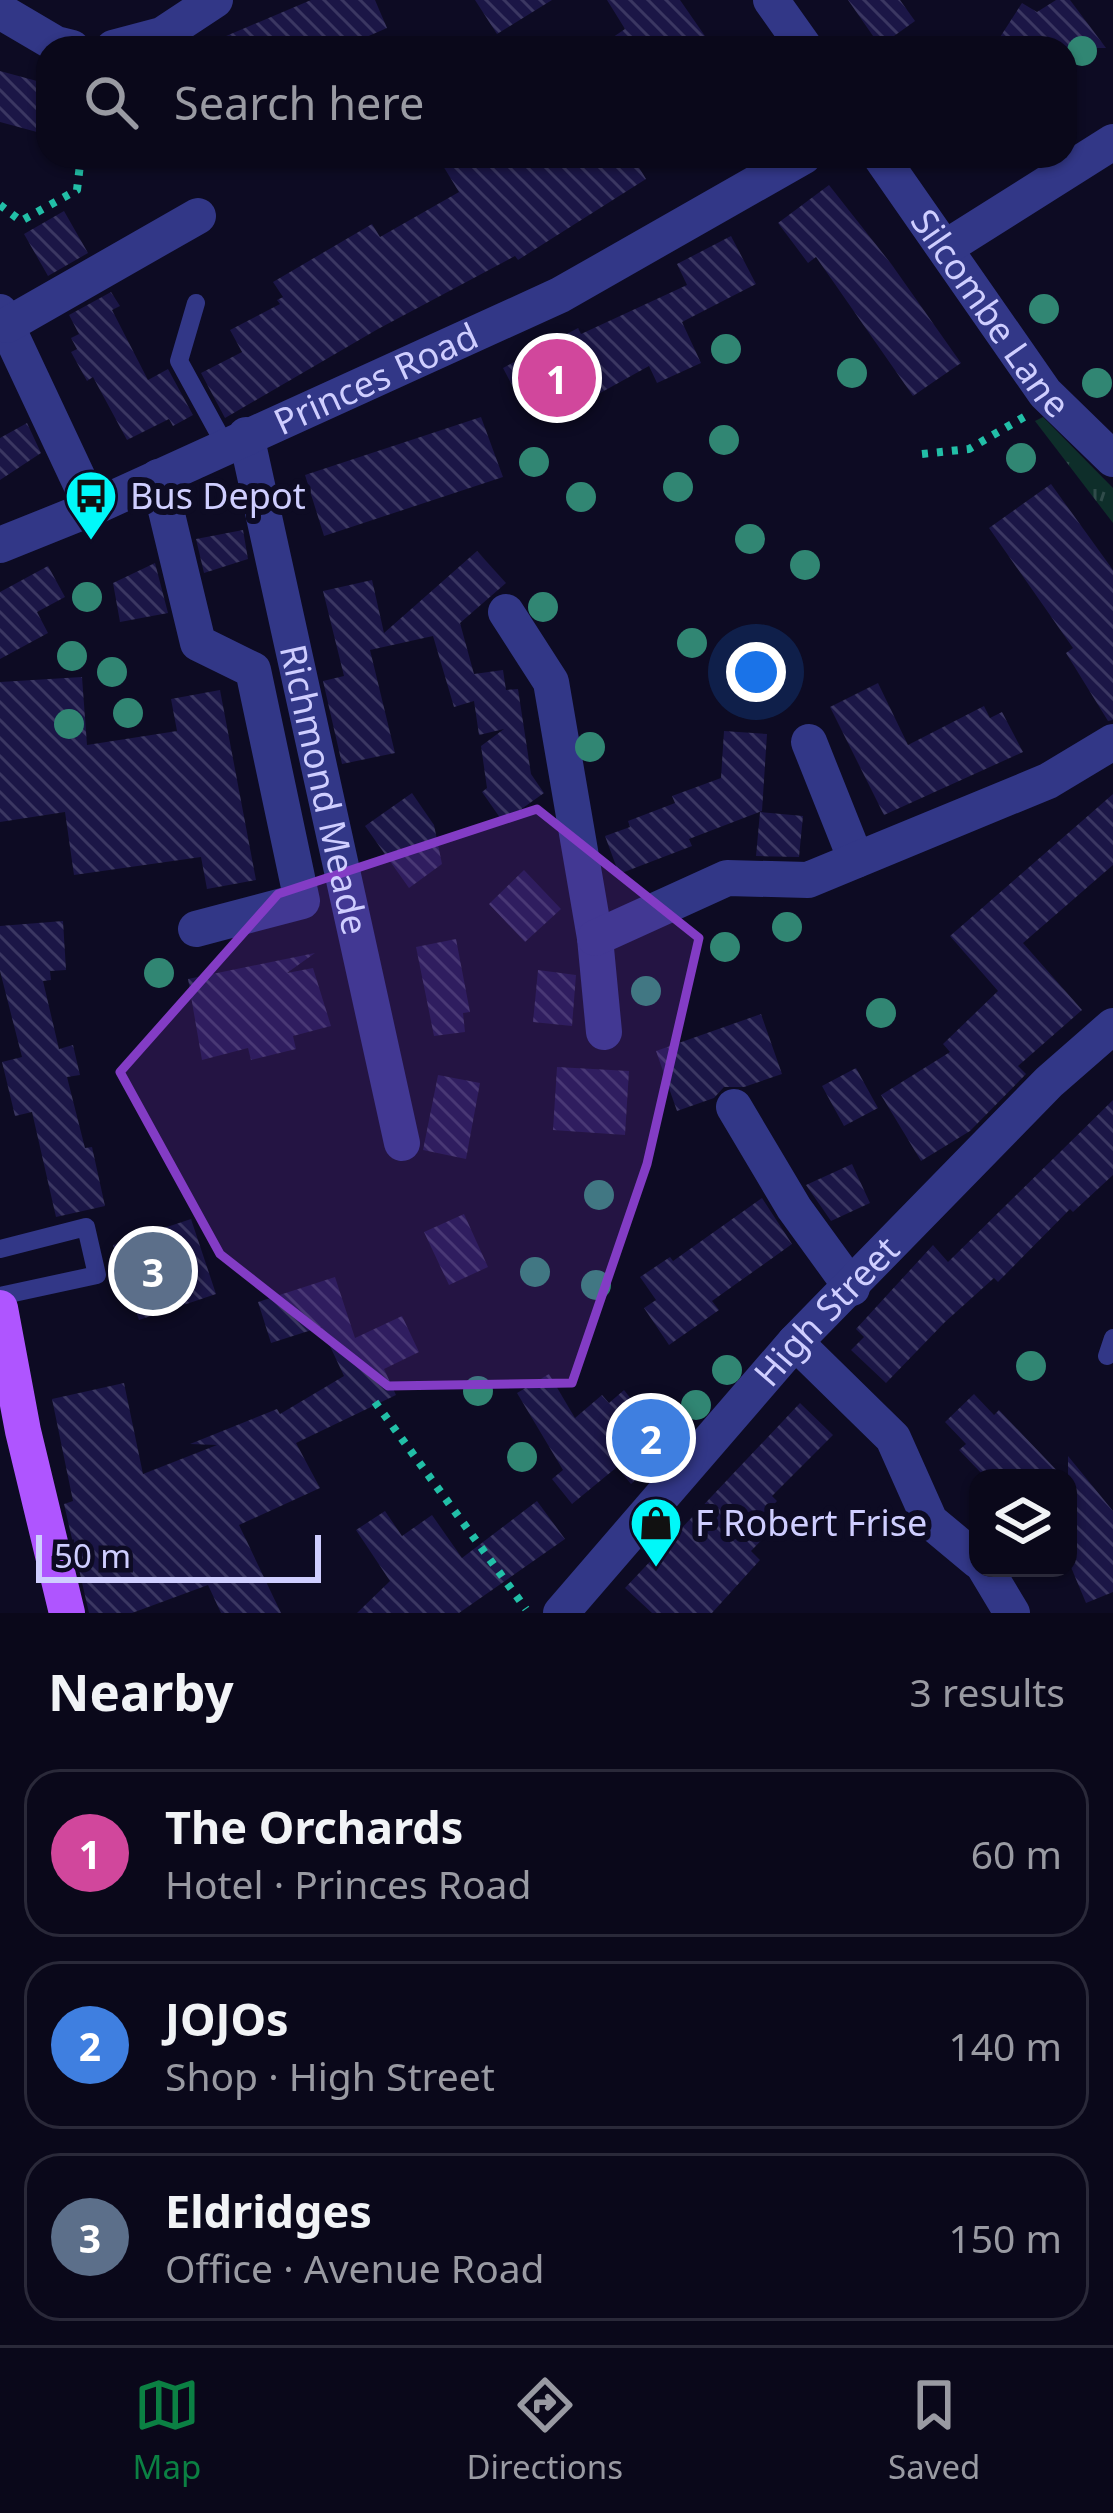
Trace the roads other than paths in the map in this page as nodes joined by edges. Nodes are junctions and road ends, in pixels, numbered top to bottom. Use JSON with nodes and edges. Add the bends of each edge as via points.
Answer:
{"nodes":[{"id":1,"x":214,"y":0,"type":"edge"},
{"id":2,"x":771,"y":0,"type":"edge"},
{"id":3,"x":0,"y":10,"type":"edge"},
{"id":4,"x":43,"y":36,"type":"edge"},
{"id":5,"x":158,"y":36,"type":"edge"},
{"id":6,"x":796,"y":36,"type":"edge"},
{"id":7,"x":1113,"y":142,"type":"edge"},
{"id":8,"x":1077,"y":165,"type":"edge"},
{"id":9,"x":783,"y":168,"type":"edge"},
{"id":10,"x":888,"y":168,"type":"edge"},
{"id":11,"x":1072,"y":168,"type":"edge"},
{"id":12,"x":198,"y":216,"type":"dead end"},
{"id":13,"x":945,"y":248,"type":"junction"},
{"id":14,"x":196,"y":304,"type":"dead end"},
{"id":15,"x":3,"y":319,"type":"edge"},
{"id":16,"x":235,"y":440,"type":"junction"},
{"id":17,"x":1113,"y":459,"type":"edge"},
{"id":18,"x":158,"y":477,"type":"junction"},
{"id":19,"x":92,"y":508,"type":"junction"},
{"id":20,"x":0,"y":545,"type":"edge"},
{"id":21,"x":506,"y":612,"type":"dead end"},
{"id":22,"x":809,"y":742,"type":"dead end"},
{"id":23,"x":1113,"y":742,"type":"edge"},
{"id":24,"x":856,"y":860,"type":"junction"},
{"id":25,"x":196,"y":929,"type":"dead end"},
{"id":26,"x":595,"y":938,"type":"junction"},
{"id":27,"x":1113,"y":1026,"type":"edge"},
{"id":28,"x":604,"y":1033,"type":"dead end"},
{"id":29,"x":734,"y":1107,"type":"dead end"},
{"id":30,"x":402,"y":1143,"type":"dead end"},
{"id":31,"x":0,"y":1249,"type":"edge"},
{"id":32,"x":852,"y":1288,"type":"junction"},
{"id":33,"x":0,"y":1296,"type":"edge"},
{"id":34,"x":0,"y":1308,"type":"edge"},
{"id":35,"x":795,"y":1342,"type":"junction"},
{"id":36,"x":969,"y":1554,"type":"edge"},
{"id":37,"x":990,"y":1577,"type":"edge"},
{"id":38,"x":67,"y":1613,"type":"edge"},
{"id":39,"x":562,"y":1613,"type":"edge"},
{"id":40,"x":1012,"y":1613,"type":"edge"}],
"edges":[{"from":1,"to":5,"type":"street"},
{"from":2,"to":6,"type":"street"},
{"from":3,"to":4,"type":"street"},
{"from":7,"to":8,"type":"street"},
{"from":9,"to":16,"type":"street","name":"Princes Road","via":[[560,295]]},
{"from":10,"to":13,"type":"street","name":"Silcombe Lane"},
{"from":11,"to":13,"type":"street"},
{"from":12,"to":15,"type":"street"},
{"from":13,"to":17,"type":"street","name":"Silcombe Lane","via":[[1051,400]]},
{"from":14,"to":16,"type":"lane","via":[[179,361]]},
{"from":15,"to":19,"type":"street"},
{"from":16,"to":18,"type":"street","name":"Princes Road"},
{"from":16,"to":30,"type":"street","name":"Richmond Meade"},
{"from":18,"to":19,"type":"street","name":"Princes Road"},
{"from":18,"to":25,"type":"street","via":[[198,643],[253,670],[302,901]]},
{"from":19,"to":20,"type":"street","name":"Princes Road"},
{"from":21,"to":26,"type":"street","via":[[551,682]]},
{"from":22,"to":24,"type":"street"},
{"from":23,"to":24,"type":"street","via":[[1048,781]]},
{"from":24,"to":26,"type":"street","via":[[808,880],[727,878]]},
{"from":26,"to":28,"type":"street"},
{"from":27,"to":32,"type":"street","name":"High Street"},
{"from":29,"to":32,"type":"street"},
{"from":31,"to":33,"type":"lane","via":[[86,1227],[97,1275]]},
{"from":32,"to":35,"type":"street","name":"High Street"},
{"from":34,"to":38,"type":"main road"},
{"from":35,"to":36,"type":"street","via":[[893,1438],[930,1521]]},
{"from":35,"to":39,"type":"street","name":"High Street"},
{"from":37,"to":40,"type":"street"}]}
